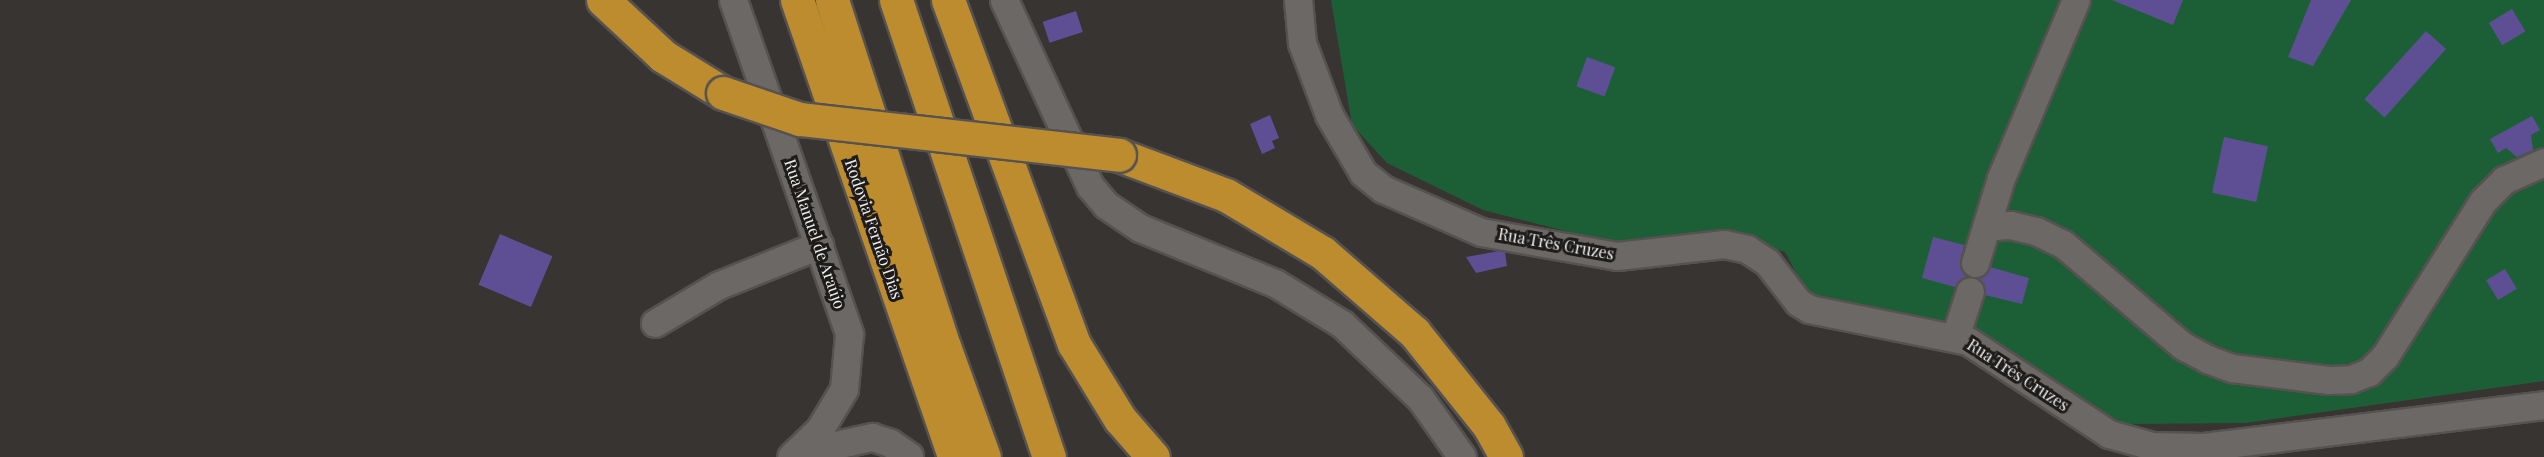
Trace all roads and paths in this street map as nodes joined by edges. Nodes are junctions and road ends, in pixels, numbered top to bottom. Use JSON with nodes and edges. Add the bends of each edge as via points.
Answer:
{"nodes":[{"id":1,"x":603,"y":0,"type":"edge"},
{"id":2,"x":733,"y":0,"type":"edge"},
{"id":3,"x":797,"y":0,"type":"edge"},
{"id":4,"x":832,"y":0,"type":"edge"},
{"id":5,"x":896,"y":0,"type":"edge"},
{"id":6,"x":948,"y":0,"type":"edge"},
{"id":7,"x":1004,"y":0,"type":"edge"},
{"id":8,"x":1298,"y":0,"type":"edge"},
{"id":9,"x":2076,"y":0,"type":"edge"},
{"id":10,"x":2544,"y":162,"type":"edge"},
{"id":11,"x":1986,"y":227,"type":"junction"},
{"id":12,"x":819,"y":245,"type":"junction"},
{"id":13,"x":1975,"y":263,"type":"dead end"},
{"id":14,"x":1970,"y":291,"type":"dead end"},
{"id":15,"x":656,"y":323,"type":"dead end"},
{"id":16,"x":1955,"y":337,"type":"junction"},
{"id":17,"x":2544,"y":405,"type":"edge"},
{"id":18,"x":793,"y":456,"type":"edge"},
{"id":19,"x":909,"y":456,"type":"edge"},
{"id":20,"x":954,"y":457,"type":"edge"},
{"id":21,"x":984,"y":457,"type":"edge"},
{"id":22,"x":1049,"y":457,"type":"edge"},
{"id":23,"x":1153,"y":457,"type":"edge"},
{"id":24,"x":1462,"y":457,"type":"edge"},
{"id":25,"x":1506,"y":457,"type":"edge"}],
"edges":[{"from":1,"to":25,"type":"highway","bridge":true,"via":[[663,56],[723,93],[800,119],[1119,155],[1226,195],[1323,253],[1414,332],[1489,426]]},
{"from":2,"to":12,"type":"street","name":"Rua Manuel de Araújo"},
{"from":3,"to":20,"type":"highway","name":"Rodovia Fernão Dias"},
{"from":4,"to":21,"type":"highway","name":"Rodovia Fernão Dias"},
{"from":5,"to":22,"type":"highway"},
{"from":6,"to":23,"type":"highway","via":[[1074,344],[1120,419]]},
{"from":7,"to":24,"type":"street","via":[[1090,186],[1106,205],[1140,228],[1275,283],[1342,324],[1420,398]]},
{"from":8,"to":16,"type":"street","name":"Rua Três Cruzes","via":[[1302,43],[1329,116],[1363,173],[1383,189],[1481,232],[1617,256],[1724,244],[1747,249],[1767,262],[1798,302],[1809,309]]},
{"from":9,"to":11,"type":"street","via":[[2028,110]]},
{"from":10,"to":11,"type":"street","via":[[2504,180],[2483,201],[2385,356],[2369,372],[2351,379],[2328,380],[2232,368],[2207,359],[2183,346],[2063,244],[2036,231],[2010,225]]},
{"from":11,"to":13,"type":"street"},
{"from":12,"to":15,"type":"street","via":[[719,285]]},
{"from":12,"to":18,"type":"street","name":"Rua Manuel de Araújo","via":[[833,280],[849,349],[844,389],[834,409]]},
{"from":14,"to":16,"type":"street"},
{"from":16,"to":17,"type":"street","name":"Rua Três Cruzes","via":[[1968,341],[2109,434],[2152,446],[2203,447]]},
{"from":18,"to":19,"type":"street","via":[[872,437],[890,442]]}]}
